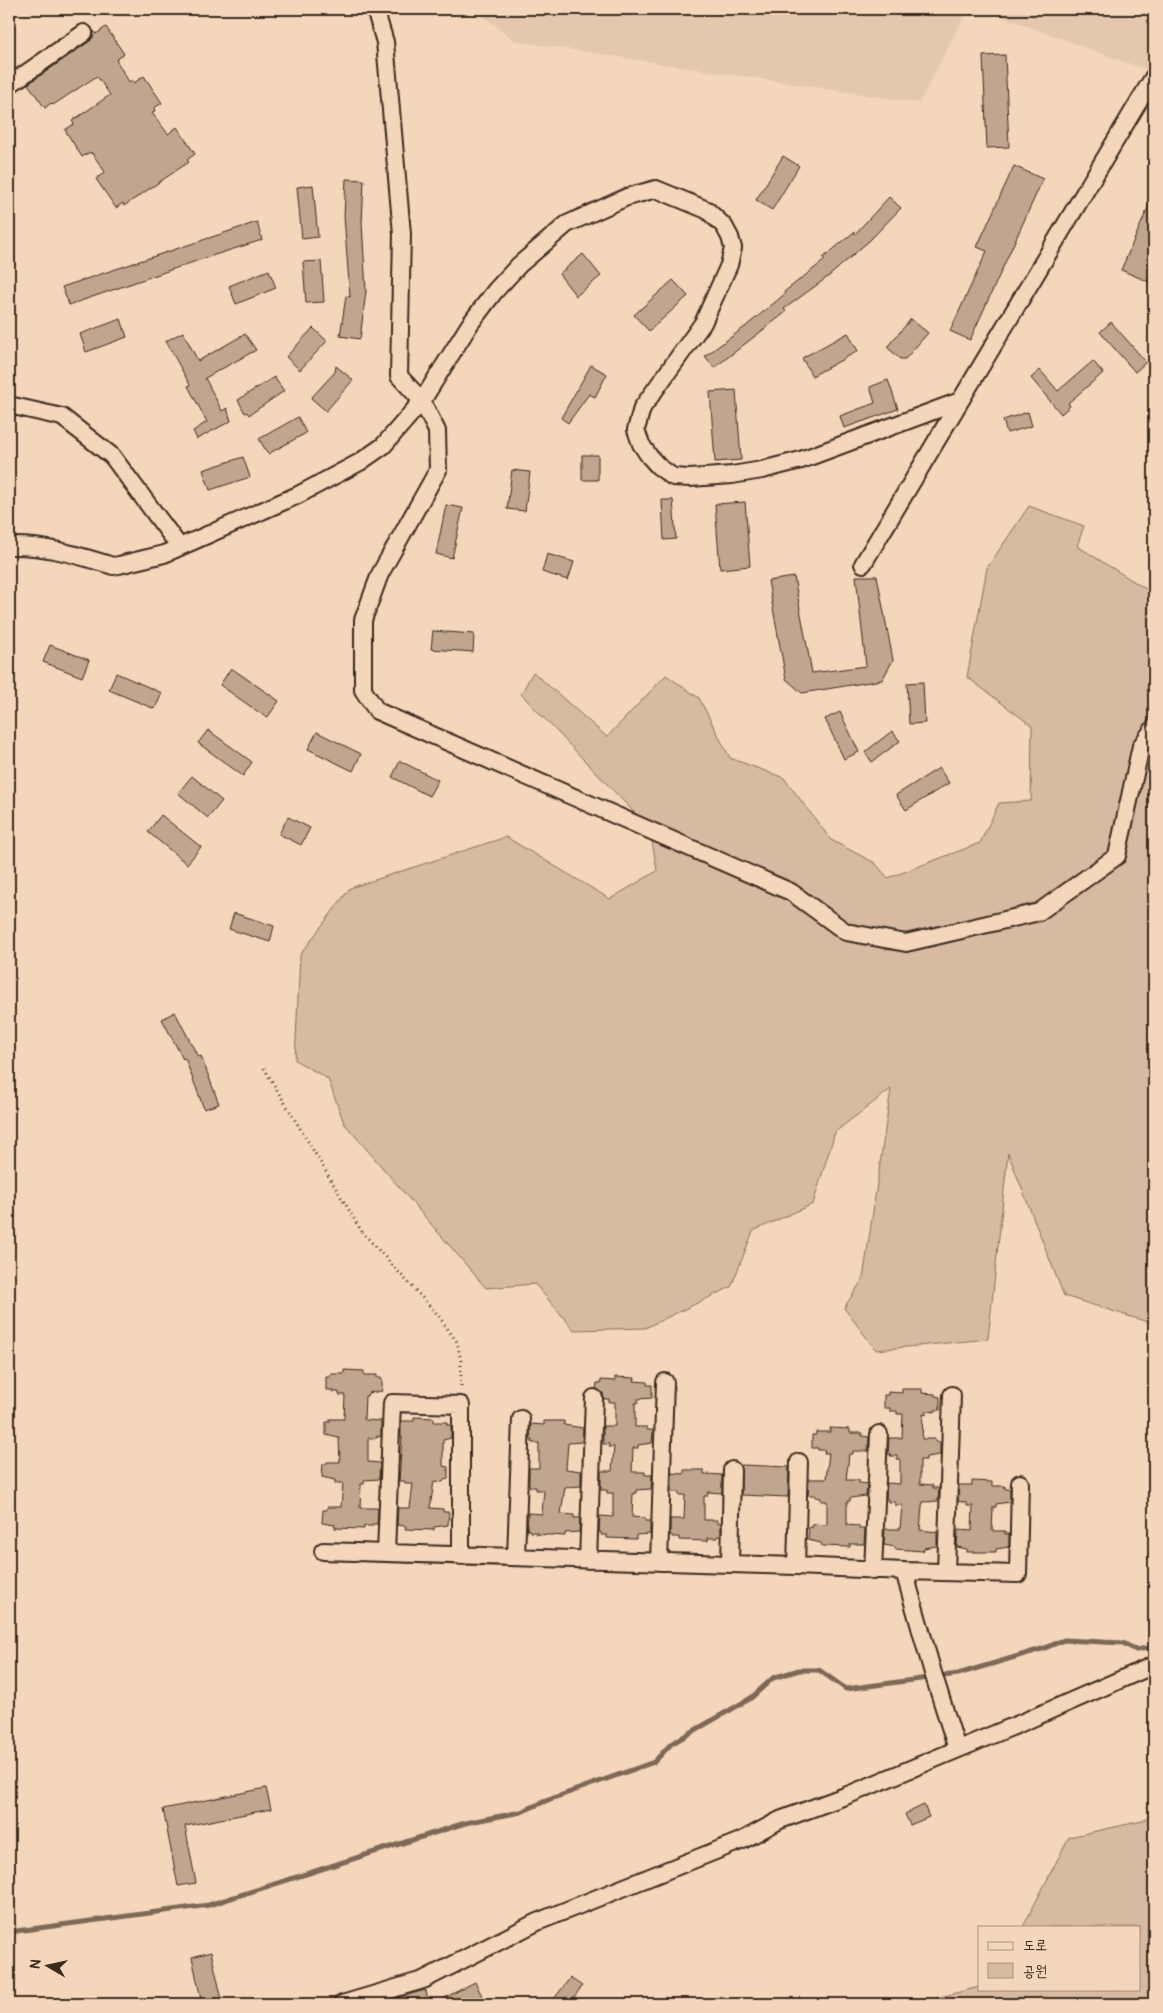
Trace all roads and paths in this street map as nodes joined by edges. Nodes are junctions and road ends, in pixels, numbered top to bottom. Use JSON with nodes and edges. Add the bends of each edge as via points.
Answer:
{"nodes":[{"id":1,"x":375,"y":9,"type":"edge"},
{"id":2,"x":84,"y":33,"type":"dead end"},
{"id":3,"x":1154,"y":76,"type":"edge"},
{"id":4,"x":9,"y":85,"type":"edge"},
{"id":5,"x":422,"y":401,"type":"junction"},
{"id":6,"x":960,"y":401,"type":"junction"},
{"id":7,"x":9,"y":405,"type":"edge"},
{"id":8,"x":9,"y":546,"type":"edge"},
{"id":9,"x":179,"y":546,"type":"junction"},
{"id":10,"x":863,"y":564,"type":"dead end"},
{"id":11,"x":1154,"y":728,"type":"edge"},
{"id":12,"x":264,"y":1068,"type":"dead end"},
{"id":13,"x":665,"y":1382,"type":"dead end"},
{"id":14,"x":952,"y":1396,"type":"dead end"},
{"id":15,"x":594,"y":1398,"type":"dead end"},
{"id":16,"x":462,"y":1405,"type":"junction"},
{"id":17,"x":521,"y":1418,"type":"dead end"},
{"id":18,"x":879,"y":1434,"type":"dead end"},
{"id":19,"x":799,"y":1462,"type":"dead end"},
{"id":20,"x":732,"y":1470,"type":"dead end"},
{"id":21,"x":1020,"y":1483,"type":"dead end"},
{"id":22,"x":323,"y":1551,"type":"dead end"},
{"id":23,"x":386,"y":1553,"type":"junction"},
{"id":24,"x":461,"y":1556,"type":"junction"},
{"id":25,"x":516,"y":1557,"type":"junction"},
{"id":26,"x":588,"y":1560,"type":"junction"},
{"id":27,"x":659,"y":1562,"type":"junction"},
{"id":28,"x":730,"y":1564,"type":"junction"},
{"id":29,"x":796,"y":1566,"type":"junction"},
{"id":30,"x":873,"y":1571,"type":"junction"},
{"id":31,"x":904,"y":1571,"type":"junction"},
{"id":32,"x":946,"y":1572,"type":"junction"},
{"id":33,"x":1154,"y":1665,"type":"edge"},
{"id":34,"x":957,"y":1749,"type":"junction"},
{"id":35,"x":342,"y":2004,"type":"edge"}],
"edges":[{"from":1,"to":5,"type":"street","via":[[385,42],[402,234],[399,376]]},
{"from":2,"to":4,"type":"street"},
{"from":3,"to":6,"type":"street"},
{"from":5,"to":6,"type":"street","via":[[470,324],[518,265],[567,224],[627,197],[656,189],[707,210],[724,226],[733,248],[729,265],[703,323],[642,408],[636,430],[649,456],[673,477],[732,475],[801,460]]},
{"from":5,"to":9,"type":"street","via":[[383,446],[360,462],[298,495]]},
{"from":5,"to":11,"type":"street","via":[[437,431],[438,470],[380,574],[363,620],[363,690],[377,711],[791,892],[846,932],[906,943],[1039,912],[1117,856],[1140,746]]},
{"from":6,"to":10,"type":"street"},
{"from":7,"to":9,"type":"street","via":[[62,417],[112,456]]},
{"from":8,"to":9,"type":"street","via":[[32,546],[70,553],[113,566],[164,554]]},
{"from":12,"to":16,"type":"path","via":[[362,1232],[438,1315],[457,1342]]},
{"from":13,"to":27,"type":"street"},
{"from":14,"to":32,"type":"street"},
{"from":15,"to":26,"type":"street"},
{"from":16,"to":23,"type":"street","via":[[392,1403]]},
{"from":16,"to":24,"type":"street"},
{"from":17,"to":25,"type":"street"},
{"from":18,"to":30,"type":"street"},
{"from":19,"to":29,"type":"street"},
{"from":20,"to":28,"type":"street"},
{"from":21,"to":32,"type":"street","via":[[1018,1574]]},
{"from":22,"to":23,"type":"street"},
{"from":23,"to":24,"type":"street"},
{"from":24,"to":25,"type":"street"},
{"from":25,"to":26,"type":"street"},
{"from":26,"to":27,"type":"street"},
{"from":27,"to":28,"type":"street"},
{"from":28,"to":29,"type":"street"},
{"from":29,"to":30,"type":"street"},
{"from":30,"to":31,"type":"street"},
{"from":31,"to":32,"type":"street"},
{"from":31,"to":34,"type":"street"},
{"from":33,"to":34,"type":"street"},
{"from":34,"to":35,"type":"street","via":[[780,1820],[734,1844],[537,1922],[423,1980]]}]}
